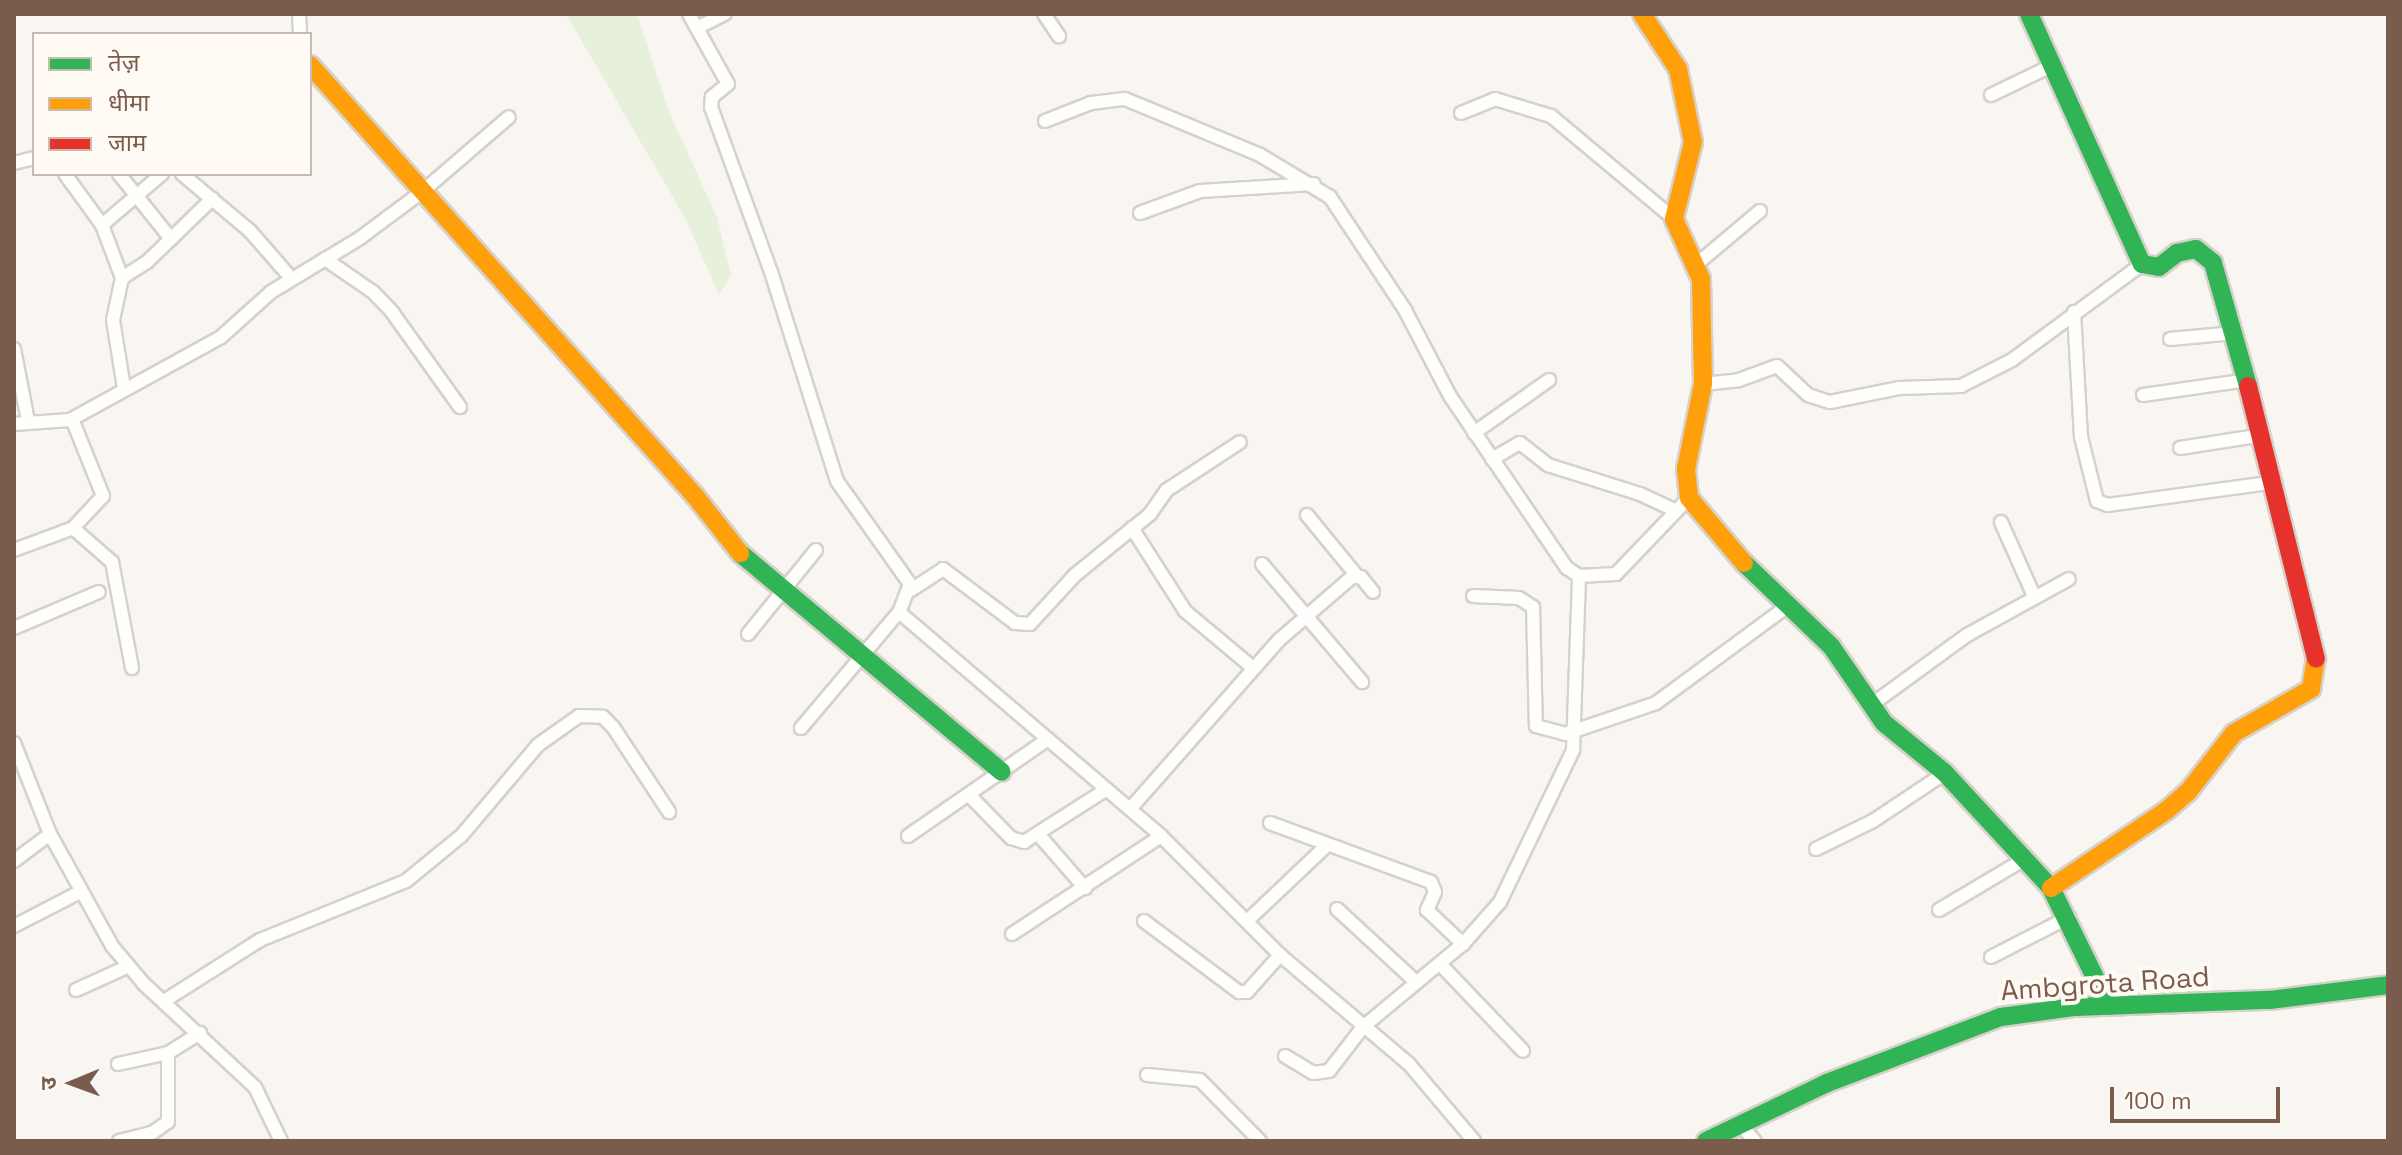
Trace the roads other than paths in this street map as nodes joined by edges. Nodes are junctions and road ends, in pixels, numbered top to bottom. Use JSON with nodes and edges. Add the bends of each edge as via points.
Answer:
{"nodes":[{"id":1,"x":689,"y":14,"type":"edge"},
{"id":2,"x":725,"y":14,"type":"edge"},
{"id":3,"x":1044,"y":14,"type":"edge"},
{"id":4,"x":1642,"y":14,"type":"edge"},
{"id":5,"x":2029,"y":14,"type":"edge"},
{"id":6,"x":697,"y":28,"type":"junction"},
{"id":7,"x":1059,"y":36,"type":"dead end"},
{"id":8,"x":2053,"y":65,"type":"junction"},
{"id":9,"x":312,"y":67,"type":"edge"},
{"id":10,"x":1991,"y":95,"type":"dead end"},
{"id":11,"x":1461,"y":113,"type":"dead end"},
{"id":12,"x":509,"y":117,"type":"dead end"},
{"id":13,"x":1045,"y":121,"type":"dead end"},
{"id":14,"x":66,"y":176,"type":"edge"},
{"id":15,"x":121,"y":176,"type":"edge"},
{"id":16,"x":160,"y":176,"type":"edge"},
{"id":17,"x":184,"y":176,"type":"edge"},
{"id":18,"x":1314,"y":184,"type":"junction"},
{"id":19,"x":423,"y":191,"type":"junction"},
{"id":20,"x":137,"y":195,"type":"junction"},
{"id":21,"x":212,"y":199,"type":"junction"},
{"id":22,"x":1760,"y":211,"type":"dead end"},
{"id":23,"x":1140,"y":213,"type":"dead end"},
{"id":24,"x":1674,"y":219,"type":"junction"},
{"id":25,"x":102,"y":225,"type":"junction"},
{"id":26,"x":171,"y":239,"type":"junction"},
{"id":27,"x":325,"y":259,"type":"junction"},
{"id":28,"x":1698,"y":263,"type":"junction"},
{"id":29,"x":2142,"y":264,"type":"junction"},
{"id":30,"x":122,"y":278,"type":"junction"},
{"id":31,"x":291,"y":278,"type":"junction"},
{"id":32,"x":2074,"y":312,"type":"junction"},
{"id":33,"x":2235,"y":333,"type":"junction"},
{"id":34,"x":2170,"y":339,"type":"dead end"},
{"id":35,"x":14,"y":349,"type":"edge"},
{"id":36,"x":1549,"y":380,"type":"dead end"},
{"id":37,"x":2249,"y":380,"type":"junction"},
{"id":38,"x":1703,"y":384,"type":"junction"},
{"id":39,"x":124,"y":388,"type":"junction"},
{"id":40,"x":2143,"y":395,"type":"dead end"},
{"id":41,"x":460,"y":407,"type":"dead end"},
{"id":42,"x":72,"y":419,"type":"junction"},
{"id":43,"x":28,"y":421,"type":"junction"},
{"id":44,"x":14,"y":424,"type":"edge"},
{"id":45,"x":1474,"y":433,"type":"junction"},
{"id":46,"x":2263,"y":435,"type":"junction"},
{"id":47,"x":1240,"y":442,"type":"dead end"},
{"id":48,"x":2180,"y":448,"type":"dead end"},
{"id":49,"x":1492,"y":459,"type":"junction"},
{"id":50,"x":2275,"y":482,"type":"junction"},
{"id":51,"x":1683,"y":504,"type":"junction"},
{"id":52,"x":1307,"y":515,"type":"dead end"},
{"id":53,"x":2001,"y":522,"type":"dead end"},
{"id":54,"x":73,"y":528,"type":"junction"},
{"id":55,"x":1132,"y":528,"type":"junction"},
{"id":56,"x":14,"y":550,"type":"edge"},
{"id":57,"x":816,"y":550,"type":"dead end"},
{"id":58,"x":1262,"y":564,"type":"dead end"},
{"id":59,"x":1357,"y":576,"type":"junction"},
{"id":60,"x":1579,"y":576,"type":"junction"},
{"id":61,"x":2069,"y":579,"type":"dead end"},
{"id":62,"x":783,"y":589,"type":"junction"},
{"id":63,"x":911,"y":590,"type":"junction"},
{"id":64,"x":99,"y":592,"type":"dead end"},
{"id":65,"x":1373,"y":592,"type":"dead end"},
{"id":66,"x":1473,"y":596,"type":"dead end"},
{"id":67,"x":2034,"y":596,"type":"junction"},
{"id":68,"x":1786,"y":607,"type":"junction"},
{"id":69,"x":899,"y":612,"type":"junction"},
{"id":70,"x":1306,"y":617,"type":"junction"},
{"id":71,"x":14,"y":628,"type":"edge"},
{"id":72,"x":748,"y":634,"type":"dead end"},
{"id":73,"x":862,"y":655,"type":"junction"},
{"id":74,"x":1252,"y":667,"type":"junction"},
{"id":75,"x":132,"y":668,"type":"dead end"},
{"id":76,"x":1362,"y":682,"type":"dead end"},
{"id":77,"x":1871,"y":705,"type":"junction"},
{"id":78,"x":801,"y":728,"type":"dead end"},
{"id":79,"x":1575,"y":734,"type":"junction"},
{"id":80,"x":1048,"y":739,"type":"junction"},
{"id":81,"x":14,"y":743,"type":"edge"},
{"id":82,"x":1002,"y":772,"type":"junction"},
{"id":83,"x":1945,"y":773,"type":"junction"},
{"id":84,"x":1107,"y":789,"type":"junction"},
{"id":85,"x":969,"y":795,"type":"junction"},
{"id":86,"x":1130,"y":809,"type":"junction"},
{"id":87,"x":669,"y":812,"type":"dead end"},
{"id":88,"x":1270,"y":823,"type":"dead end"},
{"id":89,"x":50,"y":834,"type":"junction"},
{"id":90,"x":1038,"y":834,"type":"junction"},
{"id":91,"x":908,"y":836,"type":"dead end"},
{"id":92,"x":1161,"y":836,"type":"junction"},
{"id":93,"x":1327,"y":845,"type":"junction"},
{"id":94,"x":1816,"y":849,"type":"dead end"},
{"id":95,"x":2023,"y":860,"type":"junction"},
{"id":96,"x":14,"y":861,"type":"edge"},
{"id":97,"x":1085,"y":888,"type":"junction"},
{"id":98,"x":2051,"y":888,"type":"junction"},
{"id":99,"x":80,"y":892,"type":"junction"},
{"id":100,"x":1337,"y":909,"type":"dead end"},
{"id":101,"x":1939,"y":910,"type":"dead end"},
{"id":102,"x":2069,"y":917,"type":"junction"},
{"id":103,"x":1144,"y":921,"type":"dead end"},
{"id":104,"x":1247,"y":921,"type":"junction"},
{"id":105,"x":14,"y":926,"type":"edge"},
{"id":106,"x":1012,"y":934,"type":"dead end"},
{"id":107,"x":1463,"y":944,"type":"junction"},
{"id":108,"x":1280,"y":955,"type":"junction"},
{"id":109,"x":1991,"y":957,"type":"dead end"},
{"id":110,"x":1440,"y":964,"type":"junction"},
{"id":111,"x":129,"y":966,"type":"junction"},
{"id":112,"x":1416,"y":982,"type":"junction"},
{"id":113,"x":2388,"y":985,"type":"edge"},
{"id":114,"x":76,"y":990,"type":"dead end"},
{"id":115,"x":164,"y":1001,"type":"junction"},
{"id":116,"x":2109,"y":1006,"type":"junction"},
{"id":117,"x":1363,"y":1027,"type":"junction"},
{"id":118,"x":200,"y":1033,"type":"junction"},
{"id":119,"x":1523,"y":1051,"type":"dead end"},
{"id":120,"x":168,"y":1053,"type":"junction"},
{"id":121,"x":1285,"y":1056,"type":"dead end"},
{"id":122,"x":118,"y":1064,"type":"dead end"},
{"id":123,"x":1147,"y":1075,"type":"dead end"},
{"id":124,"x":1740,"y":1124,"type":"junction"},
{"id":125,"x":1467,"y":1134,"type":"edge"},
{"id":126,"x":119,"y":1141,"type":"edge"},
{"id":127,"x":281,"y":1141,"type":"edge"},
{"id":128,"x":1260,"y":1141,"type":"edge"},
{"id":129,"x":1706,"y":1141,"type":"edge"},
{"id":130,"x":1755,"y":1141,"type":"edge"}],
"edges":[{"from":1,"to":6,"type":"street"},
{"from":2,"to":6,"type":"street"},
{"from":3,"to":7,"type":"street"},
{"from":4,"to":24,"type":"street","via":[[1671,54],[1690,121],[1691,160]]},
{"from":5,"to":8,"type":"street"},
{"from":6,"to":63,"type":"street","via":[[728,84],[712,97],[711,107],[772,275],[837,481]]},
{"from":8,"to":10,"type":"street"},
{"from":8,"to":29,"type":"street"},
{"from":9,"to":19,"type":"street"},
{"from":11,"to":24,"type":"street","via":[[1495,99],[1551,116]]},
{"from":12,"to":19,"type":"street"},
{"from":13,"to":18,"type":"street","via":[[1091,103],[1125,99],[1260,155]]},
{"from":14,"to":25,"type":"street"},
{"from":15,"to":20,"type":"street"},
{"from":16,"to":20,"type":"street"},
{"from":17,"to":21,"type":"street"},
{"from":18,"to":23,"type":"street","via":[[1200,191]]},
{"from":18,"to":45,"type":"street","via":[[1344,213]]},
{"from":19,"to":27,"type":"street"},
{"from":19,"to":62,"type":"street","via":[[695,496],[724,538]]},
{"from":20,"to":25,"type":"street"},
{"from":20,"to":26,"type":"street"},
{"from":21,"to":26,"type":"street"},
{"from":21,"to":31,"type":"street","via":[[250,231]]},
{"from":22,"to":28,"type":"street"},
{"from":24,"to":28,"type":"street"},
{"from":25,"to":30,"type":"street"},
{"from":26,"to":30,"type":"street"},
{"from":27,"to":31,"type":"street"},
{"from":27,"to":41,"type":"street","via":[[382,302]]},
{"from":28,"to":38,"type":"street"},
{"from":29,"to":32,"type":"street"},
{"from":29,"to":33,"type":"street","via":[[2159,267],[2187,250],[2204,253],[2221,279]]},
{"from":30,"to":39,"type":"street","via":[[113,320]]},
{"from":31,"to":39,"type":"street","via":[[221,337]]},
{"from":32,"to":38,"type":"street","via":[[2012,360],[1961,386],[1899,388],[1830,402],[1808,395],[1777,366],[1739,380]]},
{"from":32,"to":50,"type":"street","via":[[2081,437],[2097,501],[2108,505]]},
{"from":33,"to":34,"type":"street"},
{"from":33,"to":37,"type":"street"},
{"from":35,"to":43,"type":"street"},
{"from":36,"to":45,"type":"street"},
{"from":37,"to":40,"type":"street"},
{"from":37,"to":46,"type":"street"},
{"from":38,"to":51,"type":"street"},
{"from":39,"to":42,"type":"street"},
{"from":42,"to":43,"type":"street","via":[[55,424]]},
{"from":42,"to":54,"type":"street","via":[[104,492]]},
{"from":43,"to":44,"type":"street"},
{"from":45,"to":49,"type":"street"},
{"from":46,"to":48,"type":"street"},
{"from":46,"to":50,"type":"street"},
{"from":47,"to":55,"type":"street","via":[[1167,490]]},
{"from":49,"to":51,"type":"street","via":[[1520,443],[1548,465]]},
{"from":49,"to":60,"type":"street","via":[[1554,555]]},
{"from":50,"to":98,"type":"street","via":[[2318,679],[2300,699],[2234,733],[2188,792],[2167,810]]},
{"from":51,"to":60,"type":"street","via":[[1630,565],[1616,574]]},
{"from":51,"to":68,"type":"street"},
{"from":52,"to":59,"type":"street"},
{"from":53,"to":67,"type":"street"},
{"from":54,"to":56,"type":"street"},
{"from":54,"to":75,"type":"street","via":[[112,562]]},
{"from":55,"to":63,"type":"street","via":[[1075,575],[1026,626],[948,571],[930,573]]},
{"from":55,"to":74,"type":"street","via":[[1185,611]]},
{"from":57,"to":62,"type":"street"},
{"from":58,"to":70,"type":"street"},
{"from":59,"to":65,"type":"street"},
{"from":59,"to":70,"type":"street"},
{"from":60,"to":79,"type":"street"},
{"from":61,"to":67,"type":"street"},
{"from":62,"to":72,"type":"street"},
{"from":62,"to":73,"type":"street"},
{"from":63,"to":69,"type":"street"},
{"from":64,"to":71,"type":"street"},
{"from":66,"to":79,"type":"street","via":[[1519,598],[1533,607],[1536,726]]},
{"from":67,"to":77,"type":"street","via":[[1967,635]]},
{"from":68,"to":77,"type":"street","via":[[1831,646]]},
{"from":68,"to":79,"type":"street","via":[[1656,703]]},
{"from":69,"to":73,"type":"street"},
{"from":69,"to":80,"type":"street"},
{"from":70,"to":74,"type":"street"},
{"from":70,"to":76,"type":"street"},
{"from":73,"to":78,"type":"street"},
{"from":73,"to":82,"type":"street"},
{"from":74,"to":86,"type":"street","via":[[1218,714]]},
{"from":77,"to":83,"type":"street","via":[[1900,739]]},
{"from":79,"to":107,"type":"street","via":[[1565,774],[1517,871],[1500,902]]},
{"from":80,"to":82,"type":"street"},
{"from":80,"to":84,"type":"street"},
{"from":81,"to":89,"type":"street"},
{"from":82,"to":85,"type":"street"},
{"from":83,"to":94,"type":"street","via":[[1873,821]]},
{"from":83,"to":95,"type":"street"},
{"from":84,"to":86,"type":"street"},
{"from":84,"to":90,"type":"street"},
{"from":85,"to":90,"type":"street","via":[[1018,842]]},
{"from":85,"to":91,"type":"street"},
{"from":86,"to":92,"type":"street"},
{"from":87,"to":115,"type":"street","via":[[603,717],[579,716],[538,745],[462,835],[406,881],[260,940]]},
{"from":88,"to":93,"type":"street"},
{"from":89,"to":96,"type":"street"},
{"from":89,"to":99,"type":"street"},
{"from":90,"to":97,"type":"street"},
{"from":92,"to":97,"type":"street"},
{"from":92,"to":104,"type":"street"},
{"from":93,"to":104,"type":"street"},
{"from":93,"to":107,"type":"street","via":[[1434,885],[1427,910]]},
{"from":95,"to":98,"type":"street"},
{"from":95,"to":101,"type":"street"},
{"from":97,"to":106,"type":"street"},
{"from":98,"to":102,"type":"street"},
{"from":99,"to":105,"type":"street"},
{"from":99,"to":111,"type":"street"},
{"from":100,"to":112,"type":"street"},
{"from":102,"to":109,"type":"street"},
{"from":102,"to":116,"type":"street"},
{"from":103,"to":108,"type":"street","via":[[1239,992],[1247,992]]},
{"from":104,"to":108,"type":"street"},
{"from":107,"to":110,"type":"street"},
{"from":108,"to":117,"type":"street"},
{"from":110,"to":112,"type":"street"},
{"from":110,"to":119,"type":"street"},
{"from":111,"to":114,"type":"street"},
{"from":111,"to":115,"type":"street"},
{"from":112,"to":117,"type":"street"},
{"from":113,"to":116,"type":"street","name":"Ambgrota Road","via":[[2270,1000]]},
{"from":115,"to":118,"type":"street"},
{"from":116,"to":124,"type":"street","name":"Ambgrota Road","via":[[2026,1013],[1974,1024]]},
{"from":117,"to":121,"type":"street","via":[[1324,1073]]},
{"from":117,"to":125,"type":"street","via":[[1409,1064]]},
{"from":118,"to":120,"type":"street"},
{"from":118,"to":127,"type":"street","via":[[255,1087]]},
{"from":120,"to":122,"type":"street"},
{"from":120,"to":126,"type":"street","via":[[168,1122],[152,1133]]},
{"from":123,"to":128,"type":"street","via":[[1200,1080]]},
{"from":124,"to":129,"type":"street","name":"Ambgrota Road"},
{"from":124,"to":130,"type":"street"}]}
